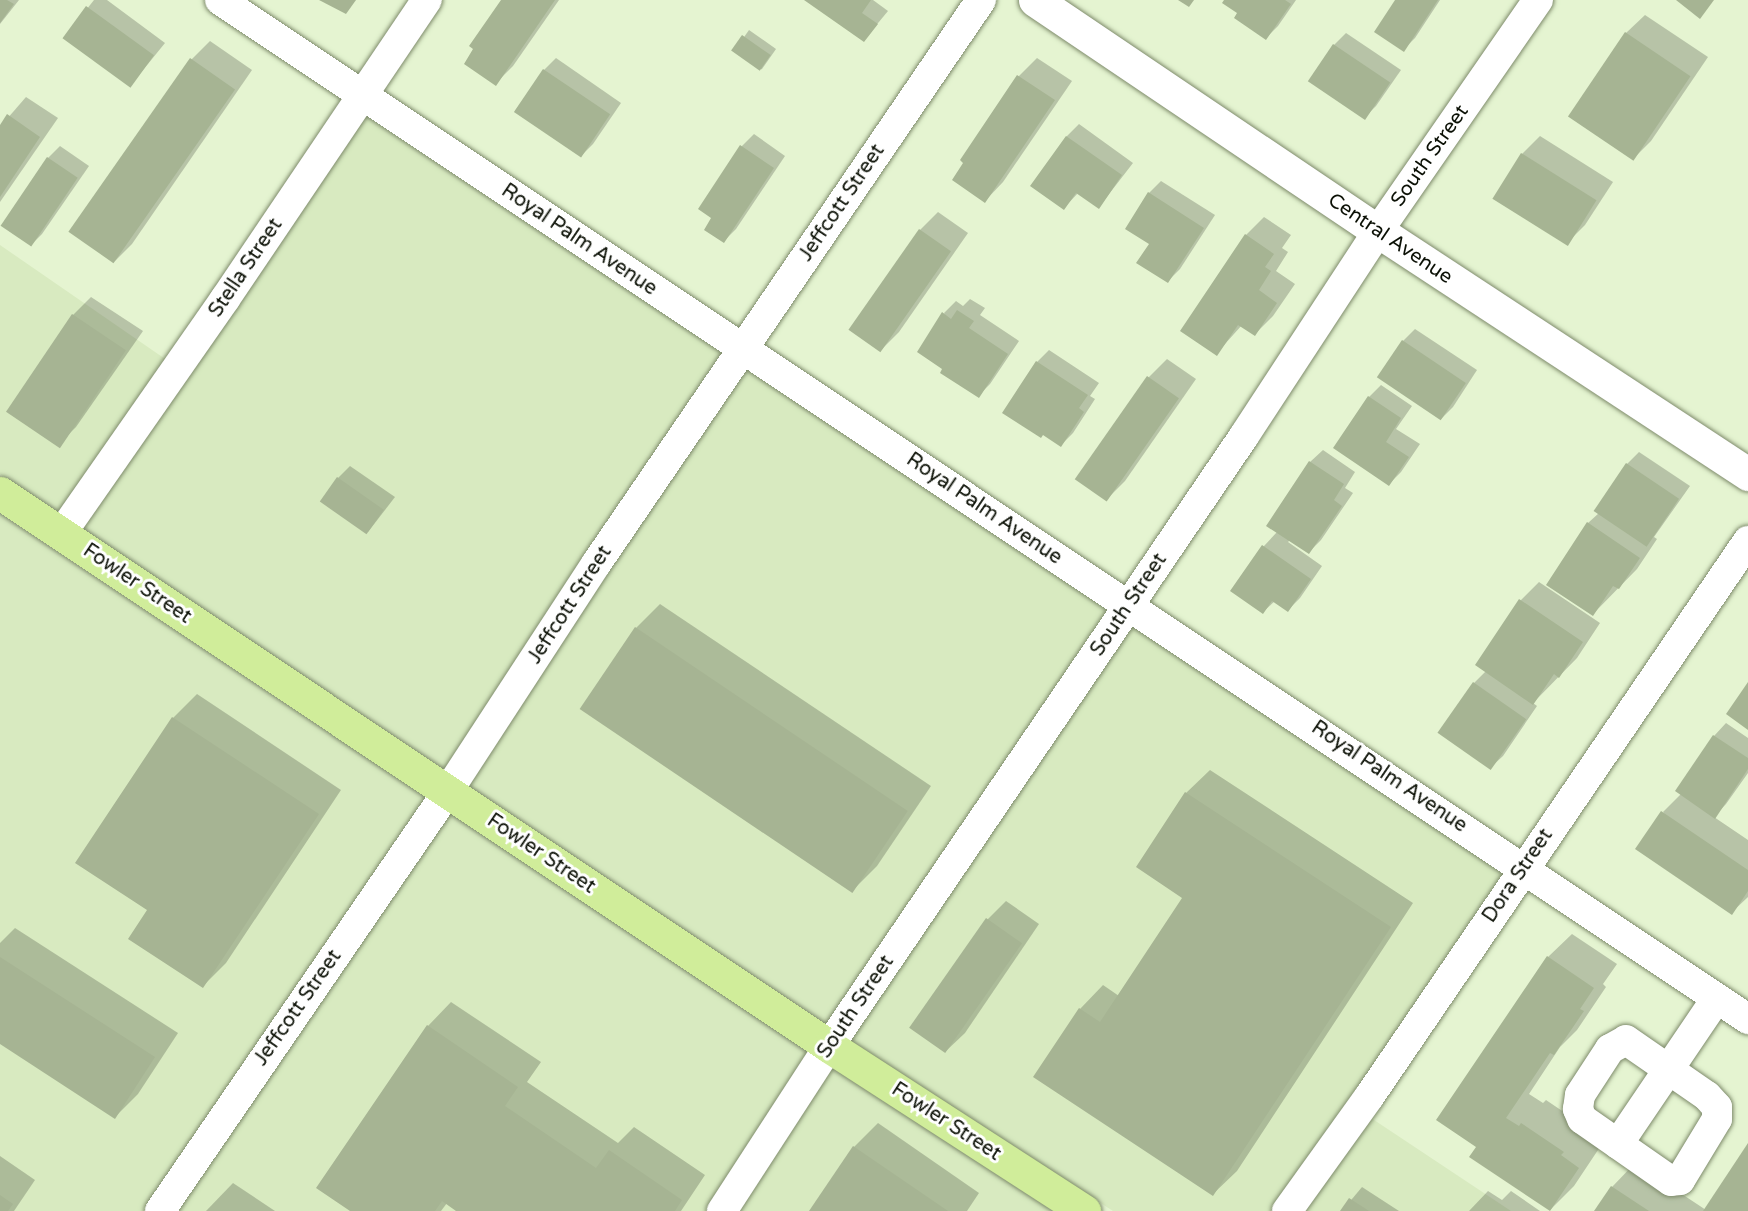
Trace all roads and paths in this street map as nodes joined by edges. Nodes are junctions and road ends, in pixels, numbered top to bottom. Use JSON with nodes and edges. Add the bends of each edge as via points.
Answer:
{"nodes":[{"id":1,"x":220,"y":0,"type":"edge"},
{"id":2,"x":427,"y":0,"type":"edge"},
{"id":3,"x":981,"y":0,"type":"edge"},
{"id":4,"x":1035,"y":0,"type":"edge"},
{"id":5,"x":1538,"y":0,"type":"edge"},
{"id":6,"x":362,"y":96,"type":"junction"},
{"id":7,"x":1378,"y":231,"type":"junction"},
{"id":8,"x":742,"y":348,"type":"junction"},
{"id":9,"x":1748,"y":474,"type":"edge"},
{"id":10,"x":0,"y":494,"type":"edge"},
{"id":11,"x":61,"y":534,"type":"junction"},
{"id":12,"x":1748,"y":541,"type":"edge"},
{"id":13,"x":1129,"y":605,"type":"junction"},
{"id":14,"x":447,"y":791,"type":"junction"},
{"id":15,"x":1524,"y":867,"type":"junction"},
{"id":16,"x":1717,"y":998,"type":"junction"},
{"id":17,"x":1748,"y":1018,"type":"edge"},
{"id":18,"x":830,"y":1046,"type":"junction"},
{"id":19,"x":1669,"y":1070,"type":"junction"},
{"id":20,"x":1618,"y":1144,"type":"junction"},
{"id":21,"x":160,"y":1211,"type":"edge"},
{"id":22,"x":722,"y":1211,"type":"edge"},
{"id":23,"x":1084,"y":1211,"type":"edge"},
{"id":24,"x":1287,"y":1211,"type":"edge"}],
"edges":[{"from":1,"to":6,"type":"street","name":"Royal Palm Avenue"},
{"from":2,"to":6,"type":"street","name":"Stella Street"},
{"from":3,"to":8,"type":"street","name":"Jeffcott Street"},
{"from":4,"to":7,"type":"street","name":"Central Avenue"},
{"from":5,"to":7,"type":"street","name":"South Street"},
{"from":6,"to":8,"type":"street","name":"Royal Palm Avenue"},
{"from":6,"to":11,"type":"street","name":"Stella Street"},
{"from":7,"to":9,"type":"street","name":"Central Avenue"},
{"from":7,"to":13,"type":"street","name":"South Street"},
{"from":8,"to":13,"type":"street","name":"Royal Palm Avenue"},
{"from":8,"to":14,"type":"street","name":"Jeffcott Street"},
{"from":10,"to":11,"type":"main road","name":"Fowler Street"},
{"from":11,"to":14,"type":"main road","name":"Fowler Street"},
{"from":12,"to":15,"type":"street","name":"Dora Street"},
{"from":13,"to":15,"type":"street","name":"Royal Palm Avenue"},
{"from":13,"to":18,"type":"street","name":"South Street"},
{"from":14,"to":18,"type":"main road","name":"Fowler Street"},
{"from":14,"to":21,"type":"street","name":"Jeffcott Street"},
{"from":15,"to":16,"type":"street","name":"Royal Palm Avenue"},
{"from":15,"to":24,"type":"street","name":"Dora Street"},
{"from":16,"to":17,"type":"street","name":"Royal Palm Avenue"},
{"from":16,"to":19,"type":"street"},
{"from":18,"to":22,"type":"street","name":"South Street"},
{"from":18,"to":23,"type":"main road","name":"Fowler Street"},
{"from":19,"to":20,"type":"street"},
{"from":19,"to":20,"type":"street","via":[[1626,1040],[1610,1049],[1580,1095],[1578,1109],[1582,1119]]},
{"from":19,"to":20,"type":"street","via":[[1717,1107],[1717,1119],[1680,1180],[1671,1181]]}]}
